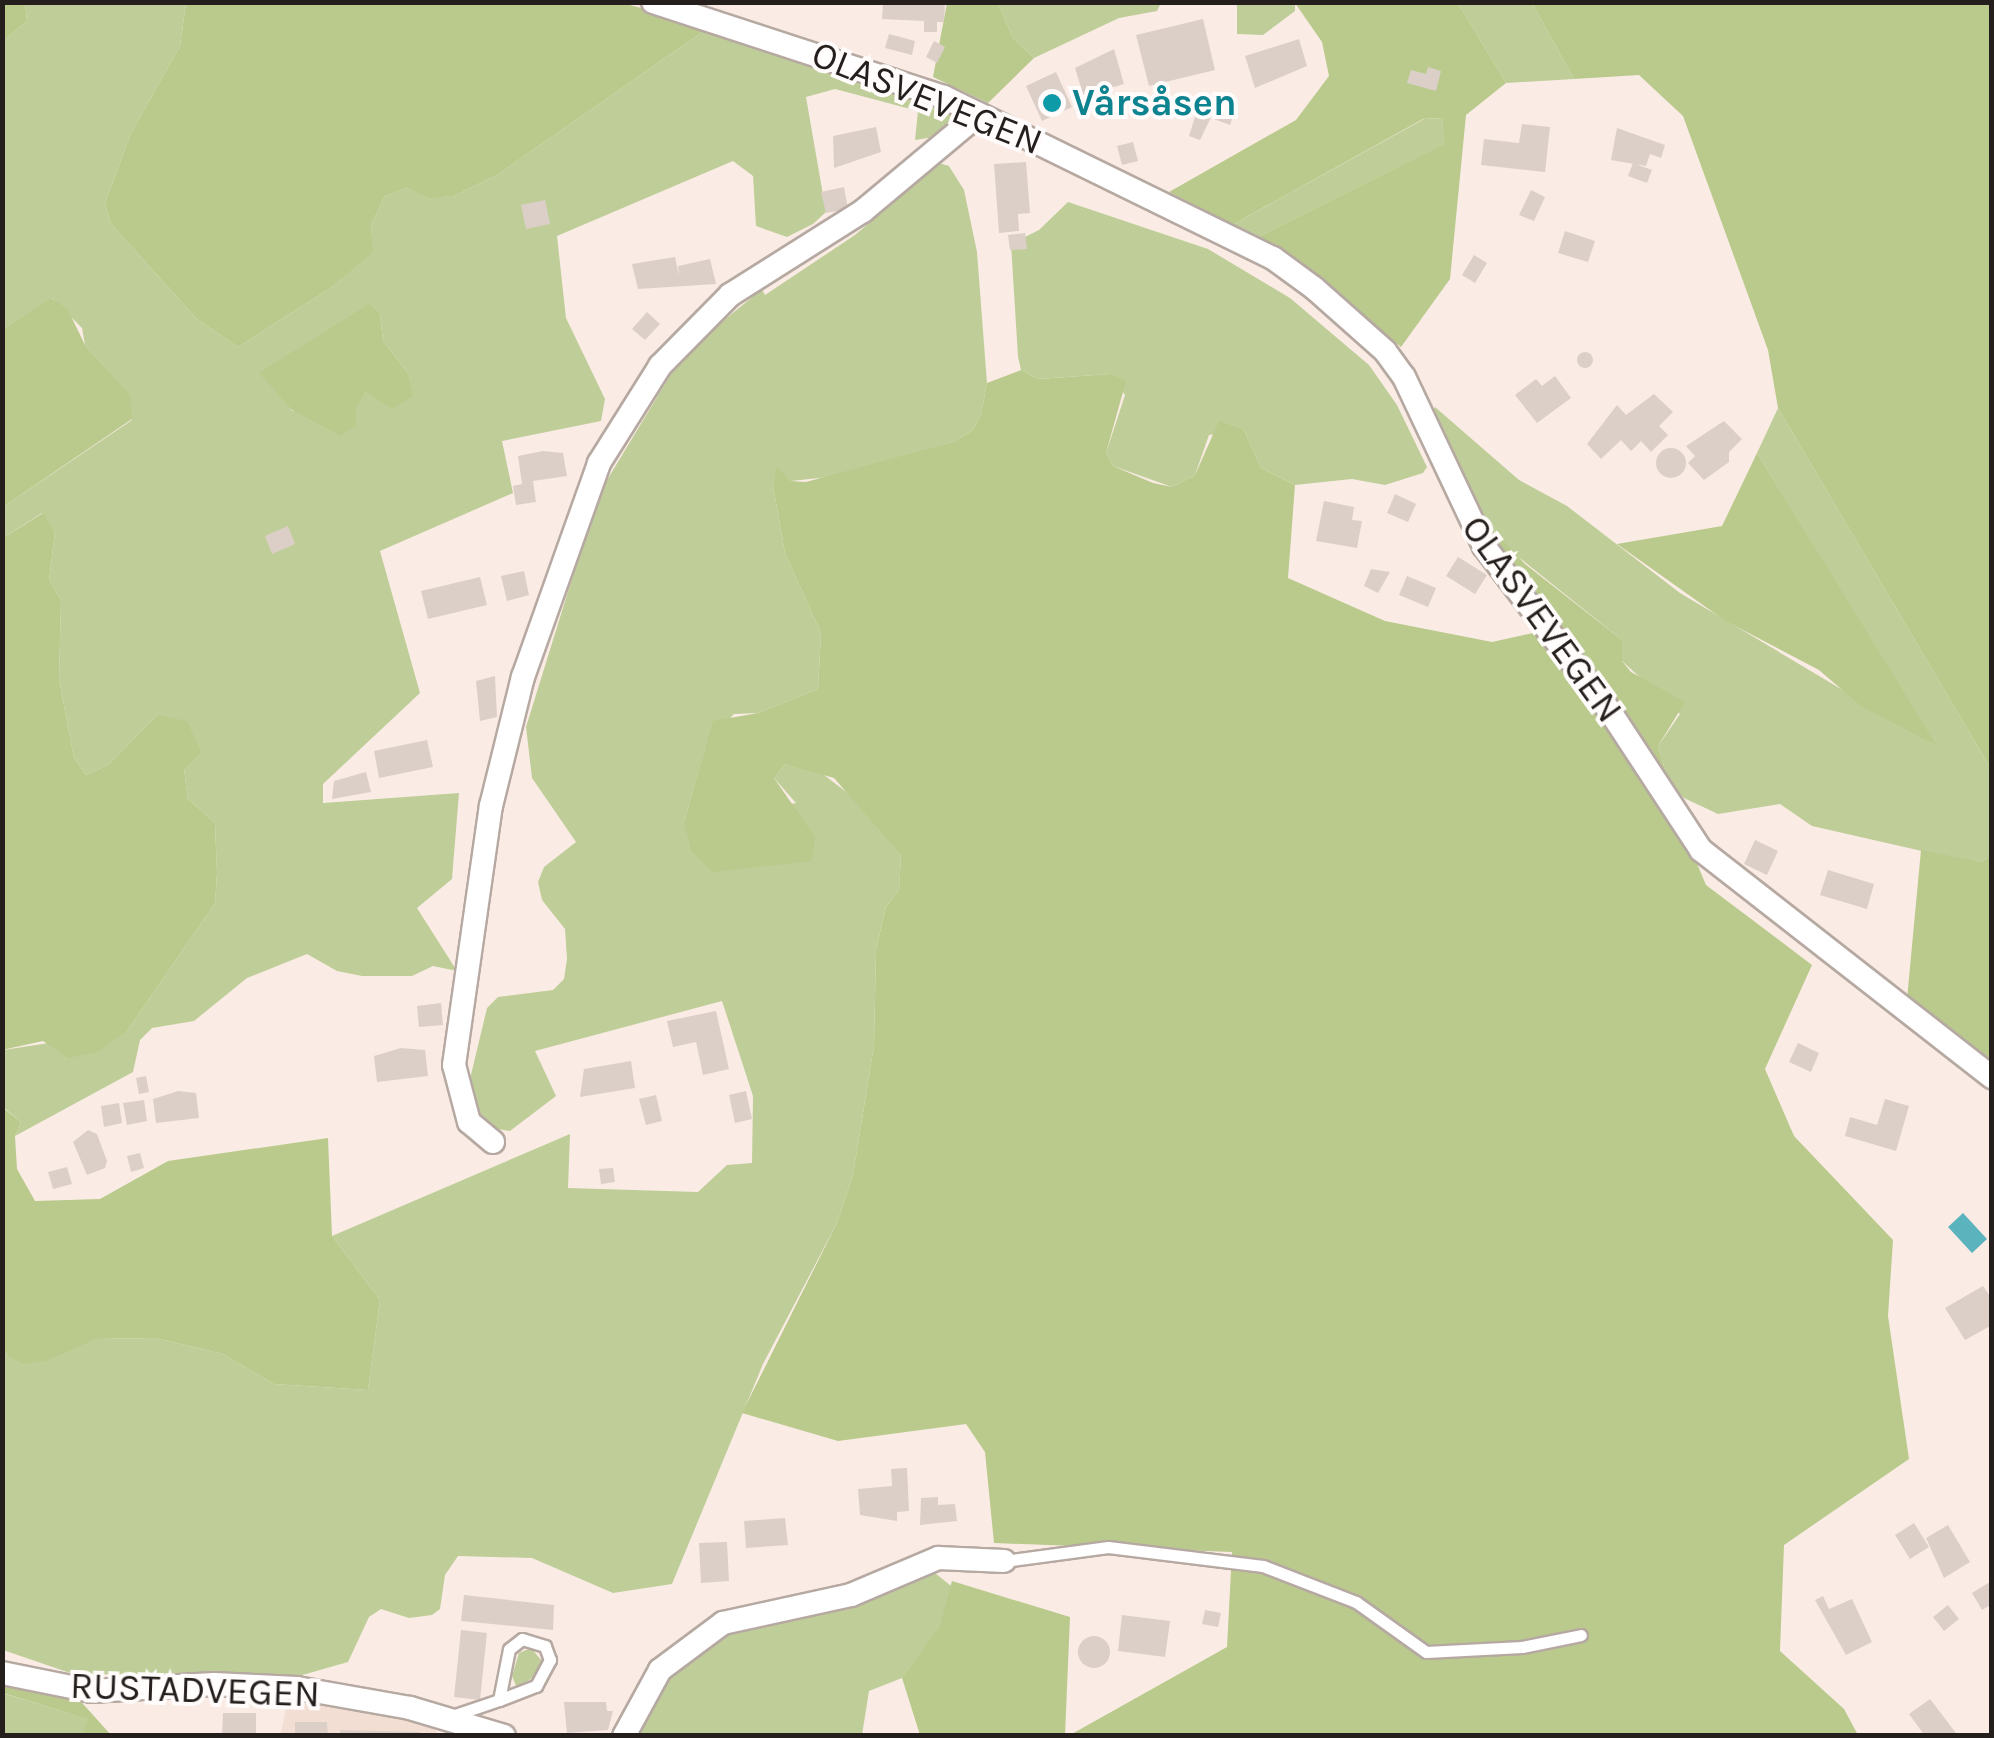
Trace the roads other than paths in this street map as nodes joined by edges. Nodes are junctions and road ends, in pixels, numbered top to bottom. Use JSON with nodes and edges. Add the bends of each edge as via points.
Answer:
{"nodes":[{"id":1,"x":654,"y":2,"type":"edge"},
{"id":2,"x":980,"y":114,"type":"junction"},
{"id":3,"x":1992,"y":1053,"type":"edge"},
{"id":4,"x":1966,"y":1058,"type":"junction"},
{"id":5,"x":1992,"y":1077,"type":"edge"},
{"id":6,"x":493,"y":1142,"type":"dead end"},
{"id":7,"x":1004,"y":1560,"type":"joint"},
{"id":8,"x":1582,"y":1635,"type":"dead end"},
{"id":9,"x":2,"y":1673,"type":"edge"},
{"id":10,"x":499,"y":1700,"type":"junction"},
{"id":11,"x":448,"y":1717,"type":"junction"},
{"id":12,"x":504,"y":1736,"type":"edge"},
{"id":13,"x":624,"y":1736,"type":"edge"}],
"edges":[{"from":1,"to":2,"type":"street","name":"OLASVEVEGEN","via":[[891,77]]},
{"from":2,"to":4,"type":"street","name":"OLASVEVEGEN","via":[[1273,258],[1385,351],[1421,410],[1484,546],[1611,713],[1700,850]]},
{"from":2,"to":6,"type":"street","via":[[863,211],[730,296],[660,366],[599,464],[523,677],[491,806],[454,1065],[469,1122]]},
{"from":3,"to":4,"type":"lane"},
{"from":4,"to":5,"type":"street","name":"OLASVEVEGEN"},
{"from":7,"to":8,"type":"lane","via":[[1108,1547],[1263,1566],[1356,1602],[1426,1652],[1522,1647]]},
{"from":7,"to":13,"type":"street","via":[[938,1558],[851,1595],[723,1623],[660,1670]]},
{"from":9,"to":11,"type":"street","name":"RUSTADVEGEN","via":[[91,1691],[297,1688]]},
{"from":10,"to":10,"type":"lane","via":[[546,1676],[545,1646],[522,1639],[510,1650]]},
{"from":10,"to":11,"type":"lane"},
{"from":11,"to":12,"type":"street","name":"RUSTADVEGEN"}]}
